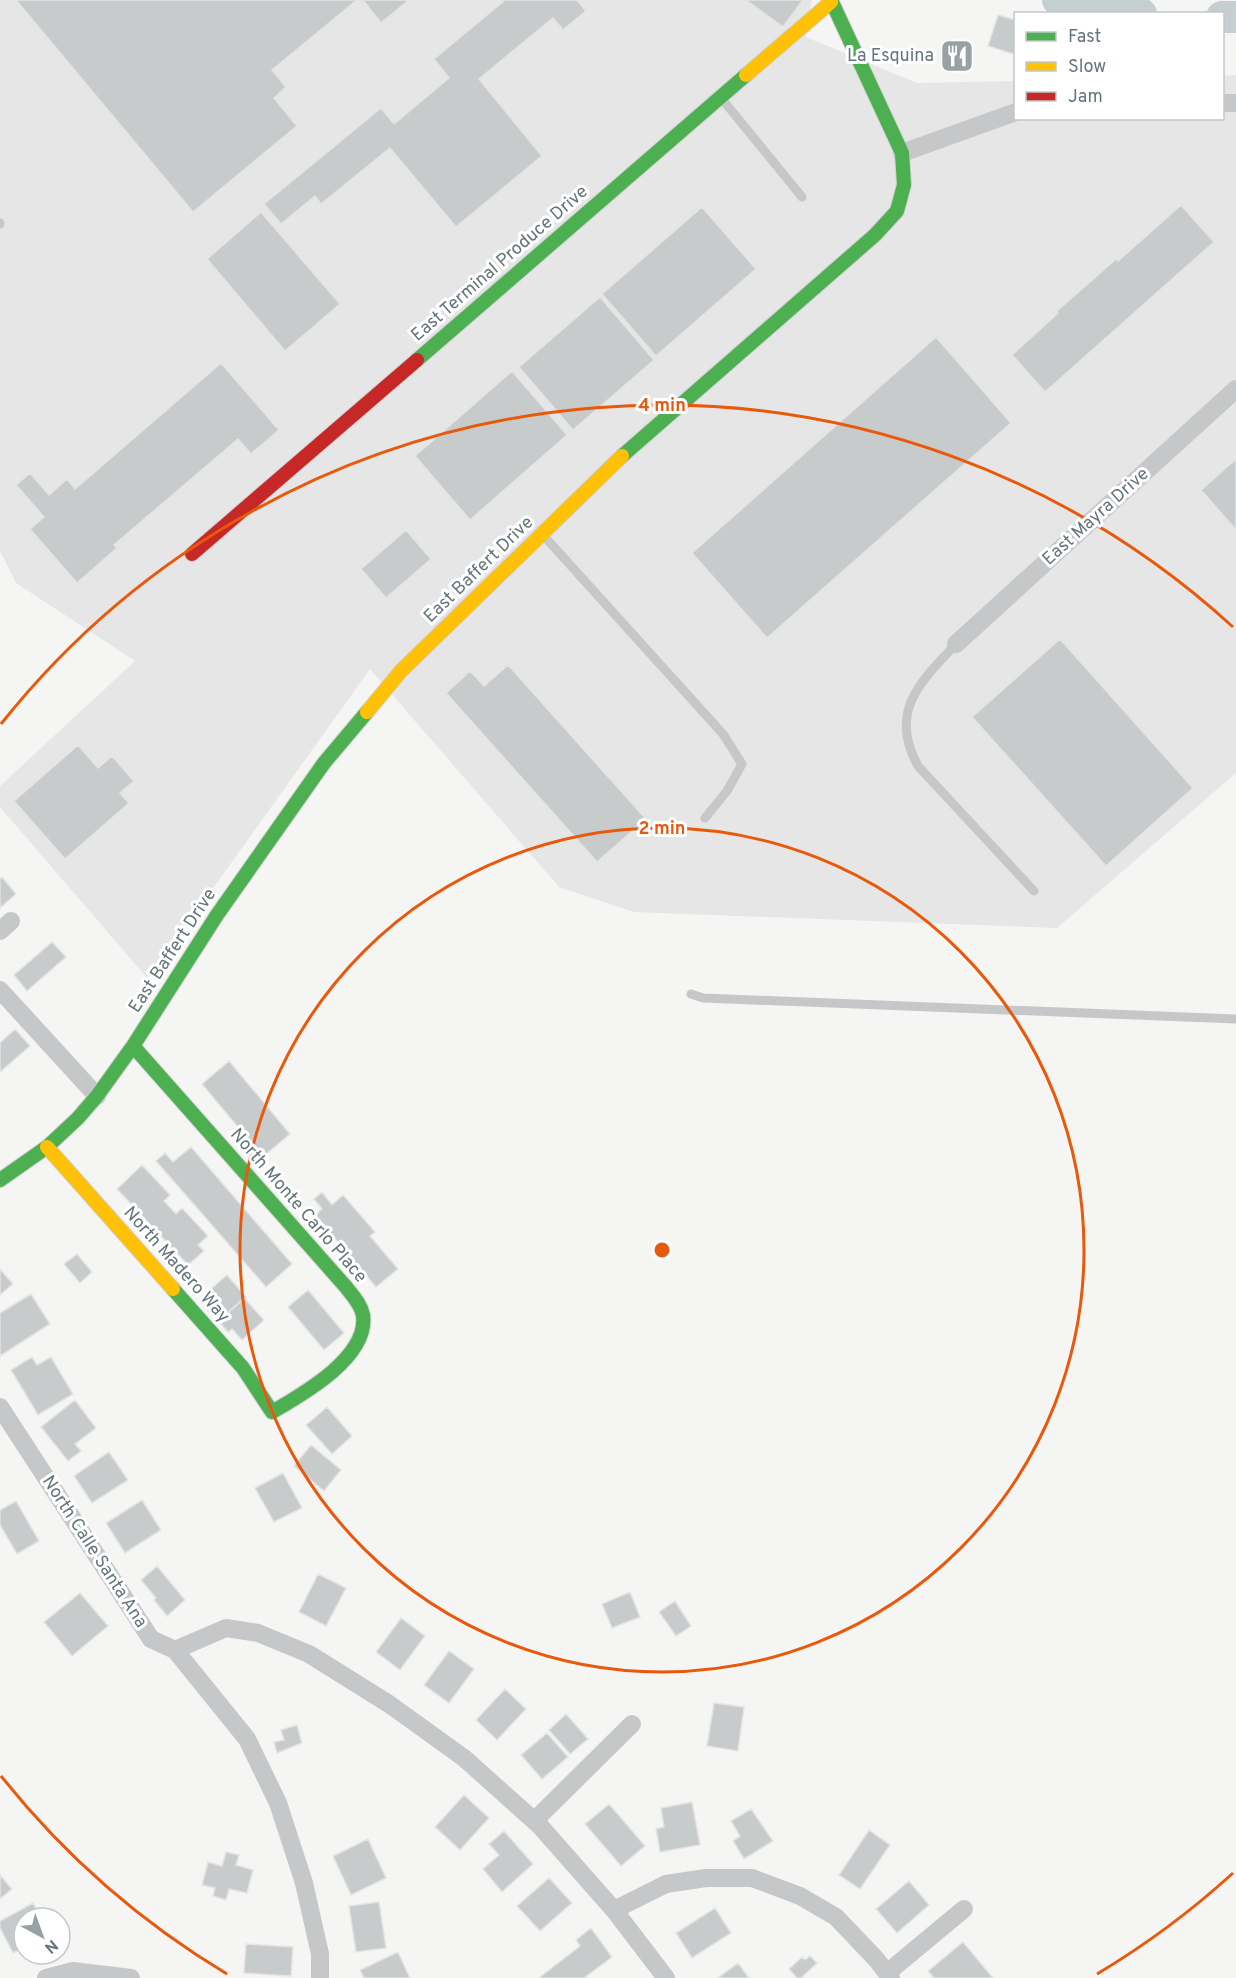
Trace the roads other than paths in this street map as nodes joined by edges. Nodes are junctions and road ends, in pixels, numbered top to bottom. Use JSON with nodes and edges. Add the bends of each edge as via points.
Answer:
{"nodes":[{"id":1,"x":831,"y":1,"type":"edge"},
{"id":2,"x":721,"y":97,"type":"junction"},
{"id":3,"x":1014,"y":113,"type":"edge"},
{"id":4,"x":902,"y":153,"type":"junction"},
{"id":5,"x":802,"y":197,"type":"dead end"},
{"id":6,"x":1236,"y":389,"type":"edge"},
{"id":7,"x":542,"y":534,"type":"junction"},
{"id":8,"x":192,"y":554,"type":"dead end"},
{"id":9,"x":956,"y":644,"type":"joint"},
{"id":10,"x":705,"y":818,"type":"dead end"},
{"id":11,"x":1034,"y":891,"type":"dead end"},
{"id":12,"x":0,"y":990,"type":"edge"},
{"id":13,"x":691,"y":994,"type":"dead end"},
{"id":14,"x":1236,"y":1018,"type":"edge"},
{"id":15,"x":133,"y":1046,"type":"junction"},
{"id":16,"x":97,"y":1096,"type":"junction"},
{"id":17,"x":47,"y":1147,"type":"junction"},
{"id":18,"x":0,"y":1180,"type":"edge"},
{"id":19,"x":0,"y":1407,"type":"edge"},
{"id":20,"x":272,"y":1412,"type":"joint"},
{"id":21,"x":175,"y":1650,"type":"junction"},
{"id":22,"x":632,"y":1724,"type":"dead end"},
{"id":23,"x":534,"y":1821,"type":"junction"},
{"id":24,"x":964,"y":1909,"type":"dead end"},
{"id":25,"x":614,"y":1910,"type":"junction"},
{"id":26,"x":889,"y":1975,"type":"edge"},
{"id":27,"x":46,"y":1978,"type":"edge"},
{"id":28,"x":131,"y":1978,"type":"edge"},
{"id":29,"x":320,"y":1978,"type":"edge"},
{"id":30,"x":666,"y":1978,"type":"edge"}],
"edges":[{"from":1,"to":2,"type":"street","name":"East Terminal Produce Drive"},
{"from":1,"to":4,"type":"street","name":"East Baffert Drive"},
{"from":2,"to":5,"type":"lane"},
{"from":2,"to":8,"type":"street","name":"East Terminal Produce Drive"},
{"from":3,"to":4,"type":"street"},
{"from":4,"to":7,"type":"street","name":"East Baffert Drive","via":[[904,185],[897,211],[875,236],[630,448]]},
{"from":6,"to":9,"type":"street","name":"East Mayra Drive"},
{"from":7,"to":10,"type":"lane","via":[[723,734],[742,764],[728,791]]},
{"from":7,"to":15,"type":"street","name":"East Baffert Drive","via":[[401,671],[324,763],[217,915]]},
{"from":9,"to":11,"type":"lane","via":[[930,672],[908,706],[909,750],[918,766]]},
{"from":12,"to":16,"type":"street"},
{"from":13,"to":14,"type":"lane","via":[[703,998]]},
{"from":15,"to":16,"type":"street","name":"East Baffert Drive"},
{"from":15,"to":20,"type":"street","name":"North Monte Carlo Place","via":[[346,1287],[363,1312],[363,1330],[343,1361],[301,1396]]},
{"from":16,"to":17,"type":"street","name":"East Baffert Drive"},
{"from":17,"to":18,"type":"street","name":"East Baffert Drive"},
{"from":17,"to":20,"type":"street","name":"North Madero Way","via":[[243,1368]]},
{"from":19,"to":21,"type":"street","name":"North Calle Santa Ana","via":[[151,1639]]},
{"from":21,"to":23,"type":"street","via":[[226,1629],[258,1633],[309,1654],[455,1751]]},
{"from":21,"to":29,"type":"street","name":"North Calle Santa Ana","via":[[247,1739],[278,1803],[304,1883],[320,1954]]},
{"from":22,"to":23,"type":"street"},
{"from":23,"to":25,"type":"street"},
{"from":24,"to":26,"type":"street"},
{"from":25,"to":26,"type":"street","via":[[666,1884],[706,1878],[752,1878],[800,1896],[836,1917]]},
{"from":25,"to":30,"type":"street"},
{"from":27,"to":28,"type":"street","via":[[73,1971]]}]}
